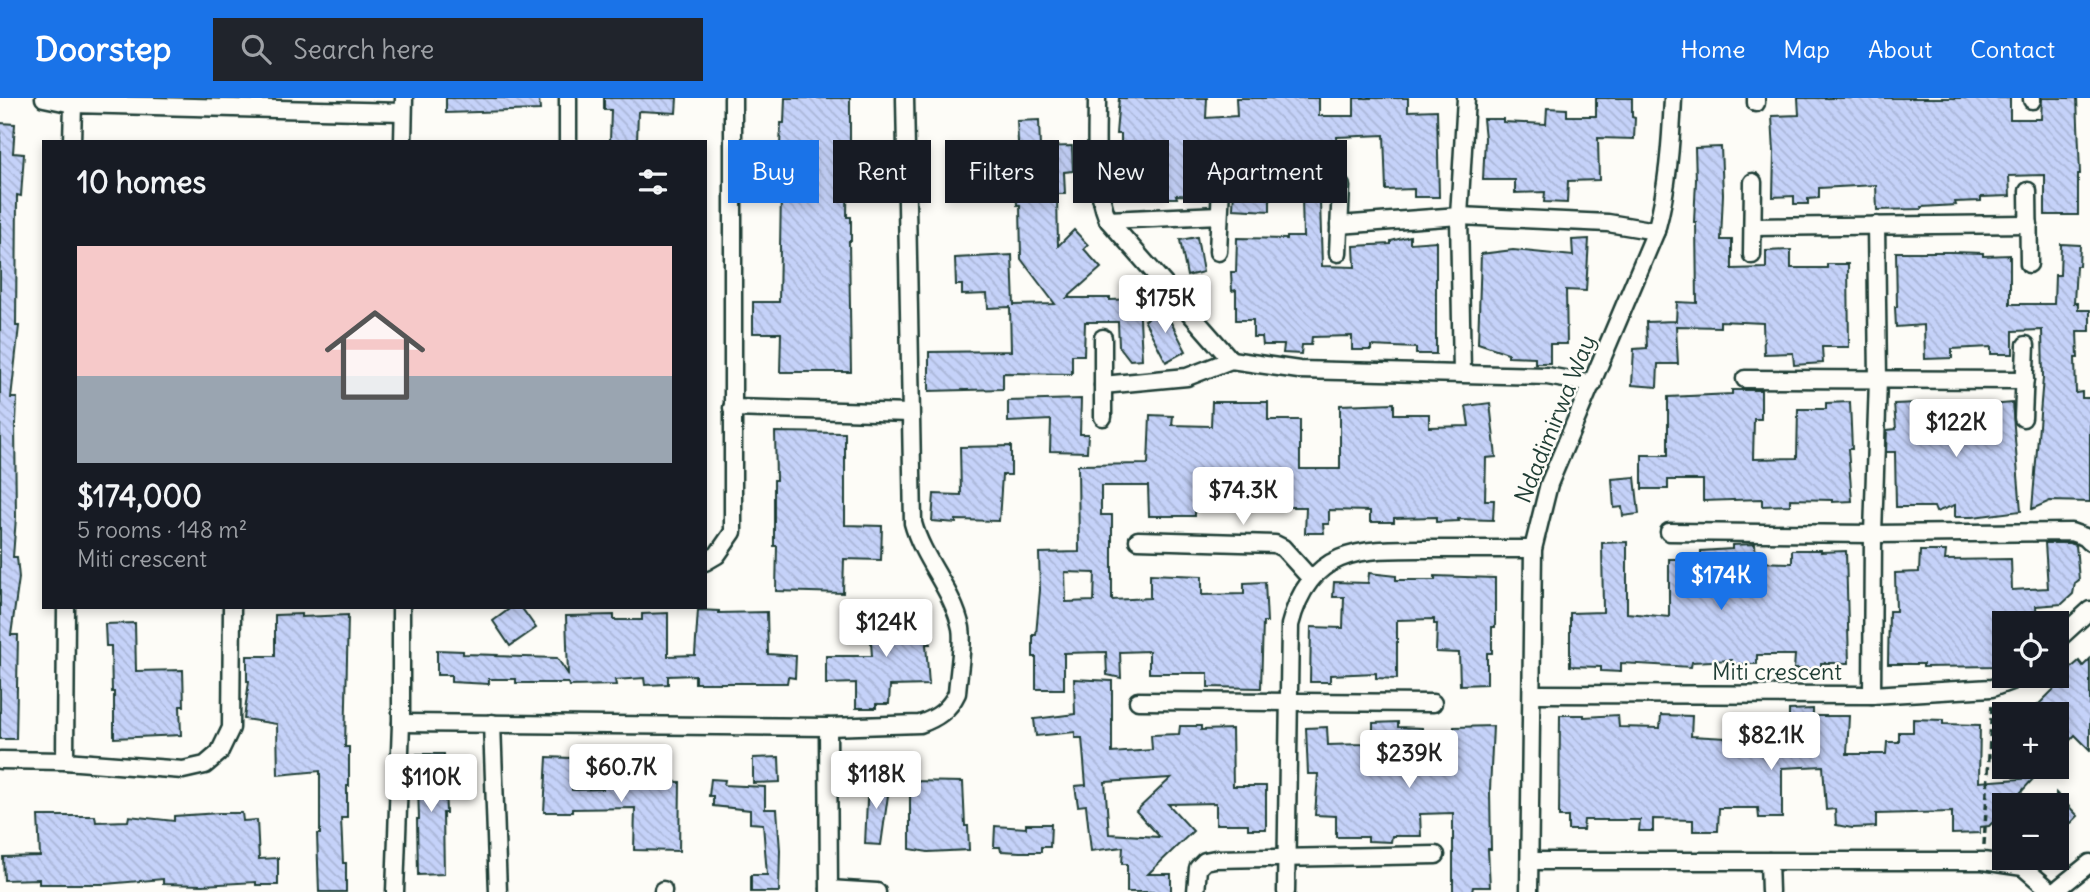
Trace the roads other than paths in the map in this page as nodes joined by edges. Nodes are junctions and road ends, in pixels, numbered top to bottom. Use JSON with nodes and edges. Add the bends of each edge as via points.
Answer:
{"nodes":[{"id":1,"x":44,"y":98,"type":"edge"},
{"id":2,"x":568,"y":98,"type":"edge"},
{"id":3,"x":733,"y":98,"type":"edge"},
{"id":4,"x":905,"y":98,"type":"edge"},
{"id":5,"x":1097,"y":98,"type":"edge"},
{"id":6,"x":1466,"y":98,"type":"edge"},
{"id":7,"x":1673,"y":98,"type":"edge"},
{"id":8,"x":73,"y":104,"type":"junction"},
{"id":9,"x":404,"y":105,"type":"edge"},
{"id":10,"x":72,"y":140,"type":"edge"},
{"id":11,"x":403,"y":140,"type":"edge"},
{"id":12,"x":568,"y":140,"type":"edge"},
{"id":13,"x":1753,"y":182,"type":"dead end"},
{"id":14,"x":2028,"y":191,"type":"dead end"},
{"id":15,"x":1220,"y":203,"type":"edge"},
{"id":16,"x":1340,"y":203,"type":"edge"},
{"id":17,"x":1219,"y":215,"type":"junction"},
{"id":18,"x":1459,"y":216,"type":"junction"},
{"id":19,"x":1108,"y":220,"type":"junction"},
{"id":20,"x":2029,"y":224,"type":"junction"},
{"id":21,"x":1339,"y":225,"type":"junction"},
{"id":22,"x":1876,"y":225,"type":"junction"},
{"id":23,"x":1753,"y":227,"type":"junction"},
{"id":24,"x":1656,"y":232,"type":"junction"},
{"id":25,"x":1218,"y":252,"type":"dead end"},
{"id":26,"x":1338,"y":253,"type":"dead end"},
{"id":27,"x":1752,"y":256,"type":"dead end"},
{"id":28,"x":2029,"y":264,"type":"dead end"},
{"id":29,"x":1103,"y":338,"type":"dead end"},
{"id":30,"x":2026,"y":345,"type":"dead end"},
{"id":31,"x":1231,"y":360,"type":"junction"},
{"id":32,"x":1462,"y":373,"type":"junction"},
{"id":33,"x":1745,"y":379,"type":"dead end"},
{"id":34,"x":1878,"y":379,"type":"junction"},
{"id":35,"x":2025,"y":380,"type":"junction"},
{"id":36,"x":1593,"y":384,"type":"junction"},
{"id":37,"x":1103,"y":385,"type":"junction"},
{"id":38,"x":732,"y":408,"type":"junction"},
{"id":39,"x":910,"y":413,"type":"junction"},
{"id":40,"x":1103,"y":417,"type":"dead end"},
{"id":41,"x":2023,"y":418,"type":"dead end"},
{"id":42,"x":1669,"y":531,"type":"dead end"},
{"id":43,"x":1873,"y":534,"type":"junction"},
{"id":44,"x":1138,"y":540,"type":"dead end"},
{"id":45,"x":2090,"y":542,"type":"edge"},
{"id":46,"x":1533,"y":549,"type":"junction"},
{"id":47,"x":707,"y":561,"type":"edge"},
{"id":48,"x":1311,"y":579,"type":"junction"},
{"id":49,"x":66,"y":609,"type":"edge"},
{"id":50,"x":232,"y":609,"type":"edge"},
{"id":51,"x":401,"y":609,"type":"edge"},
{"id":52,"x":2090,"y":610,"type":"edge"},
{"id":53,"x":2069,"y":630,"type":"edge"},
{"id":54,"x":1993,"y":688,"type":"edge"},
{"id":55,"x":1533,"y":694,"type":"junction"},
{"id":56,"x":1872,"y":695,"type":"junction"},
{"id":57,"x":1138,"y":701,"type":"dead end"},
{"id":58,"x":1289,"y":703,"type":"junction"},
{"id":59,"x":1433,"y":703,"type":"dead end"},
{"id":60,"x":401,"y":723,"type":"junction"},
{"id":61,"x":492,"y":723,"type":"junction"},
{"id":62,"x":828,"y":727,"type":"junction"},
{"id":63,"x":0,"y":760,"type":"edge"},
{"id":64,"x":65,"y":761,"type":"junction"},
{"id":65,"x":1436,"y":855,"type":"dead end"},
{"id":66,"x":1287,"y":859,"type":"junction"},
{"id":67,"x":1530,"y":861,"type":"junction"},
{"id":68,"x":1769,"y":861,"type":"junction"},
{"id":69,"x":2090,"y":863,"type":"edge"},
{"id":70,"x":830,"y":890,"type":"edge"},
{"id":71,"x":395,"y":892,"type":"edge"},
{"id":72,"x":498,"y":892,"type":"edge"},
{"id":73,"x":877,"y":892,"type":"edge"},
{"id":74,"x":1196,"y":892,"type":"edge"},
{"id":75,"x":1286,"y":892,"type":"edge"},
{"id":76,"x":1529,"y":892,"type":"edge"},
{"id":77,"x":1770,"y":892,"type":"edge"},
{"id":78,"x":2053,"y":892,"type":"edge"}],
"edges":[{"from":1,"to":8,"type":"street"},
{"from":2,"to":12,"type":"street"},
{"from":3,"to":38,"type":"street"},
{"from":4,"to":39,"type":"street"},
{"from":5,"to":19,"type":"street","via":[[1098,181]]},
{"from":6,"to":18,"type":"street"},
{"from":7,"to":24,"type":"street","name":"Ndadimirwa Way","via":[[1668,171]]},
{"from":8,"to":9,"type":"street"},
{"from":8,"to":10,"type":"street"},
{"from":9,"to":11,"type":"street"},
{"from":13,"to":23,"type":"street"},
{"from":14,"to":20,"type":"street"},
{"from":15,"to":17,"type":"street"},
{"from":16,"to":21,"type":"street"},
{"from":17,"to":19,"type":"street"},
{"from":17,"to":25,"type":"street"},
{"from":18,"to":21,"type":"street"},
{"from":18,"to":24,"type":"street","via":[[1608,223]]},
{"from":18,"to":32,"type":"street"},
{"from":19,"to":31,"type":"street"},
{"from":20,"to":22,"type":"street"},
{"from":20,"to":28,"type":"street"},
{"from":21,"to":26,"type":"street"},
{"from":22,"to":23,"type":"street"},
{"from":22,"to":34,"type":"street"},
{"from":23,"to":27,"type":"street"},
{"from":24,"to":36,"type":"street","name":"Ndadimirwa Way"},
{"from":29,"to":37,"type":"street"},
{"from":30,"to":35,"type":"street"},
{"from":31,"to":32,"type":"street","via":[[1299,370]]},
{"from":31,"to":37,"type":"street","via":[[1187,377]]},
{"from":32,"to":36,"type":"street","via":[[1547,376]]},
{"from":33,"to":34,"type":"street"},
{"from":34,"to":35,"type":"street"},
{"from":34,"to":43,"type":"street"},
{"from":35,"to":41,"type":"street"},
{"from":36,"to":46,"type":"street","name":"Ndadimirwa Way","via":[[1549,484]]},
{"from":37,"to":40,"type":"street"},
{"from":38,"to":39,"type":"street"},
{"from":38,"to":47,"type":"street","via":[[733,532],[717,555]]},
{"from":39,"to":62,"type":"street","via":[[913,523],[962,631],[957,693],[944,711],[920,724]]},
{"from":42,"to":43,"type":"street"},
{"from":43,"to":45,"type":"street","via":[[2071,532]]},
{"from":43,"to":56,"type":"street"},
{"from":44,"to":48,"type":"street","via":[[1275,544]]},
{"from":46,"to":48,"type":"street","via":[[1375,549],[1344,556]]},
{"from":46,"to":55,"type":"street","name":"Ndadimirwa Way"},
{"from":48,"to":58,"type":"street","via":[[1290,625]]},
{"from":49,"to":64,"type":"street"},
{"from":50,"to":64,"type":"street","via":[[231,728],[219,753],[205,765],[183,769]]},
{"from":51,"to":60,"type":"street"},
{"from":52,"to":53,"type":"street"},
{"from":54,"to":56,"type":"street","name":"Miti crescent"},
{"from":55,"to":56,"type":"street","name":"Miti crescent"},
{"from":55,"to":67,"type":"street","name":"Ndadimirwa Way"},
{"from":57,"to":58,"type":"street"},
{"from":58,"to":59,"type":"street"},
{"from":58,"to":66,"type":"street"},
{"from":60,"to":61,"type":"street"},
{"from":60,"to":71,"type":"street"},
{"from":61,"to":62,"type":"street"},
{"from":61,"to":72,"type":"street"},
{"from":62,"to":70,"type":"street"},
{"from":63,"to":64,"type":"street"},
{"from":65,"to":66,"type":"street"},
{"from":66,"to":74,"type":"street","via":[[1205,861],[1198,868]]},
{"from":66,"to":75,"type":"street"},
{"from":67,"to":68,"type":"street"},
{"from":67,"to":76,"type":"street","name":"Ndadimirwa Way"},
{"from":68,"to":77,"type":"street"},
{"from":68,"to":78,"type":"street","via":[[1983,861],[2023,867]]},
{"from":69,"to":78,"type":"street"},
{"from":70,"to":73,"type":"street"}]}
